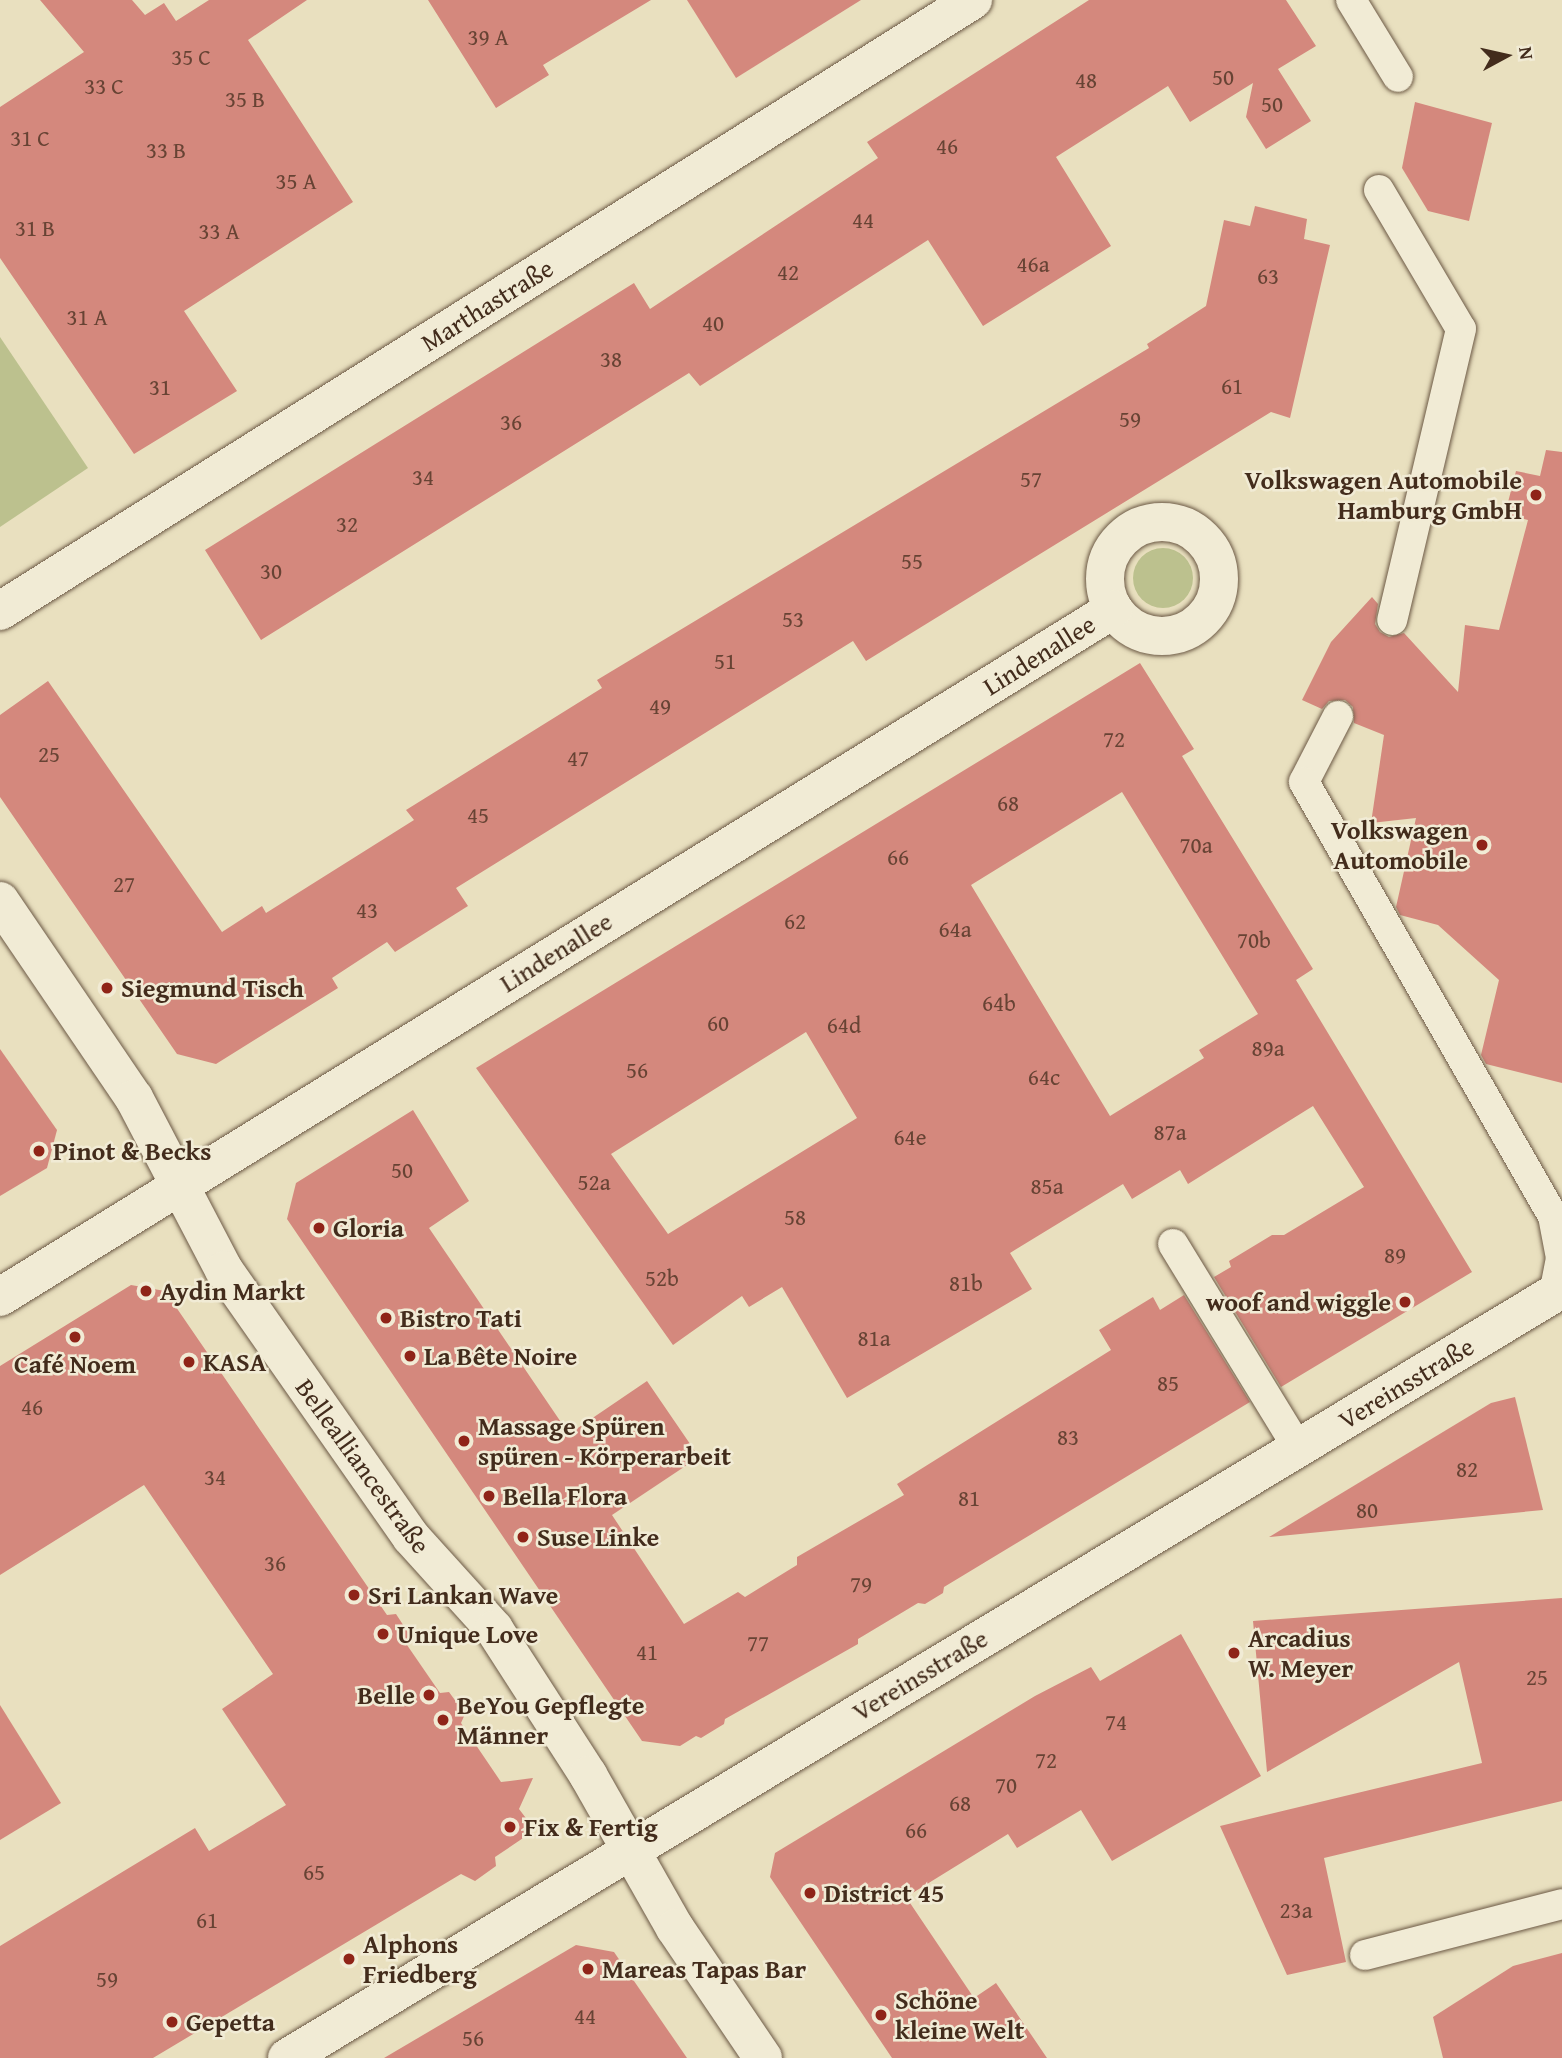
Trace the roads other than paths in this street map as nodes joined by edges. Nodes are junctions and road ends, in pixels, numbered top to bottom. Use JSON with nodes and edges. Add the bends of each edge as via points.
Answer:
{"nodes":[{"id":1,"x":974,"y":0,"type":"edge"},
{"id":2,"x":1350,"y":0,"type":"edge"},
{"id":3,"x":1398,"y":77,"type":"dead end"},
{"id":4,"x":1379,"y":190,"type":"dead end"},
{"id":5,"x":1114,"y":609,"type":"dead end"},
{"id":6,"x":0,"y":611,"type":"edge"},
{"id":7,"x":1392,"y":620,"type":"dead end"},
{"id":8,"x":1338,"y":716,"type":"dead end"},
{"id":9,"x":0,"y":901,"type":"edge"},
{"id":10,"x":179,"y":1184,"type":"junction"},
{"id":11,"x":1173,"y":1244,"type":"dead end"},
{"id":12,"x":1559,"y":1294,"type":"edge"},
{"id":13,"x":0,"y":1297,"type":"edge"},
{"id":14,"x":1297,"y":1448,"type":"junction"},
{"id":15,"x":631,"y":1849,"type":"junction"},
{"id":16,"x":1562,"y":1904,"type":"edge"},
{"id":17,"x":1365,"y":1955,"type":"dead end"},
{"id":18,"x":287,"y":2058,"type":"edge"},
{"id":19,"x":763,"y":2058,"type":"edge"}],
"edges":[{"from":1,"to":6,"type":"street","name":"Marthastraße"},
{"from":2,"to":3,"type":"lane"},
{"from":4,"to":7,"type":"lane","via":[[1461,329]]},
{"from":5,"to":10,"type":"street","name":"Lindenallee"},
{"from":8,"to":12,"type":"lane","via":[[1304,782],[1553,1216],[1561,1258]]},
{"from":9,"to":10,"type":"street","name":"Bellealliancestraße","via":[[134,1098]]},
{"from":10,"to":13,"type":"street","name":"Lindenallee"},
{"from":10,"to":15,"type":"street","name":"Bellealliancestraße","via":[[223,1270],[411,1537],[494,1629]]},
{"from":11,"to":14,"type":"lane"},
{"from":12,"to":14,"type":"street","name":"Vereinsstraße"},
{"from":14,"to":15,"type":"street","name":"Vereinsstraße"},
{"from":15,"to":18,"type":"street","name":"Vereinsstraße"},
{"from":15,"to":19,"type":"street","name":"Bellealliancestraße","via":[[676,1928]]},
{"from":16,"to":17,"type":"lane"}]}
